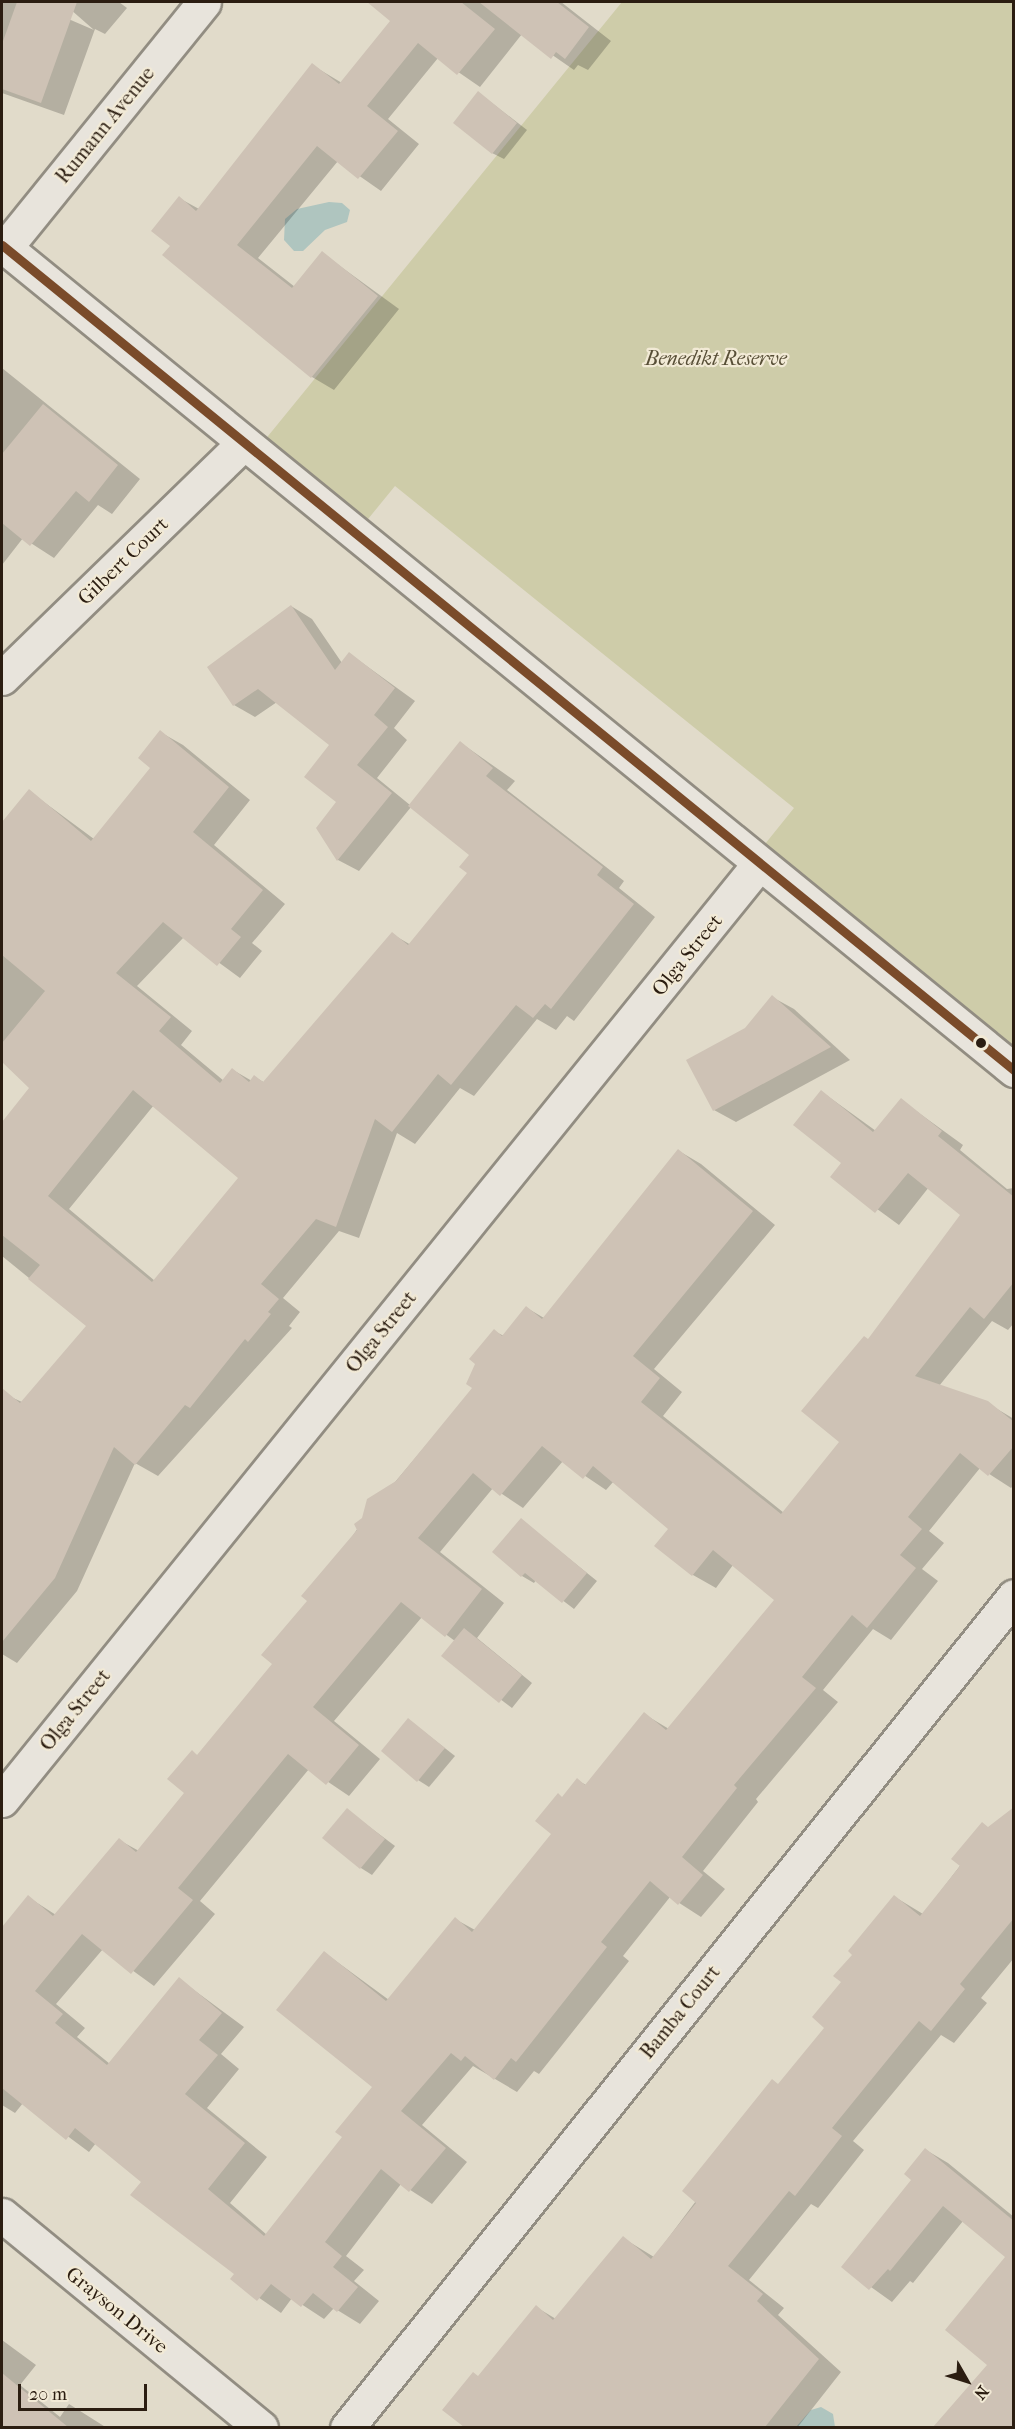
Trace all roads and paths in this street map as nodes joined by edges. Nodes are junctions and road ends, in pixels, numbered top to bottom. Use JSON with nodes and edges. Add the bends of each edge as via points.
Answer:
{"nodes":[{"id":1,"x":204,"y":2,"type":"edge"},
{"id":2,"x":3,"y":247,"type":"edge"},
{"id":3,"x":244,"y":443,"type":"junction"},
{"id":4,"x":2,"y":678,"type":"edge"},
{"id":5,"x":759,"y":864,"type":"junction"},
{"id":6,"x":1014,"y":1070,"type":"edge"},
{"id":7,"x":1014,"y":1596,"type":"edge"},
{"id":8,"x":2,"y":1800,"type":"edge"},
{"id":9,"x":2,"y":2215,"type":"edge"},
{"id":10,"x":261,"y":2427,"type":"edge"},
{"id":11,"x":347,"y":2427,"type":"edge"}],
"edges":[{"from":1,"to":2,"type":"street","name":"Rumann Avenue"},
{"from":2,"to":3,"type":"street"},
{"from":3,"to":4,"type":"street","name":"Gilbert Court"},
{"from":3,"to":5,"type":"street"},
{"from":5,"to":6,"type":"street"},
{"from":5,"to":8,"type":"street","name":"Olga Street"},
{"from":7,"to":11,"type":"street","name":"Bamba Court"},
{"from":9,"to":10,"type":"street","name":"Grayson Drive"}]}
